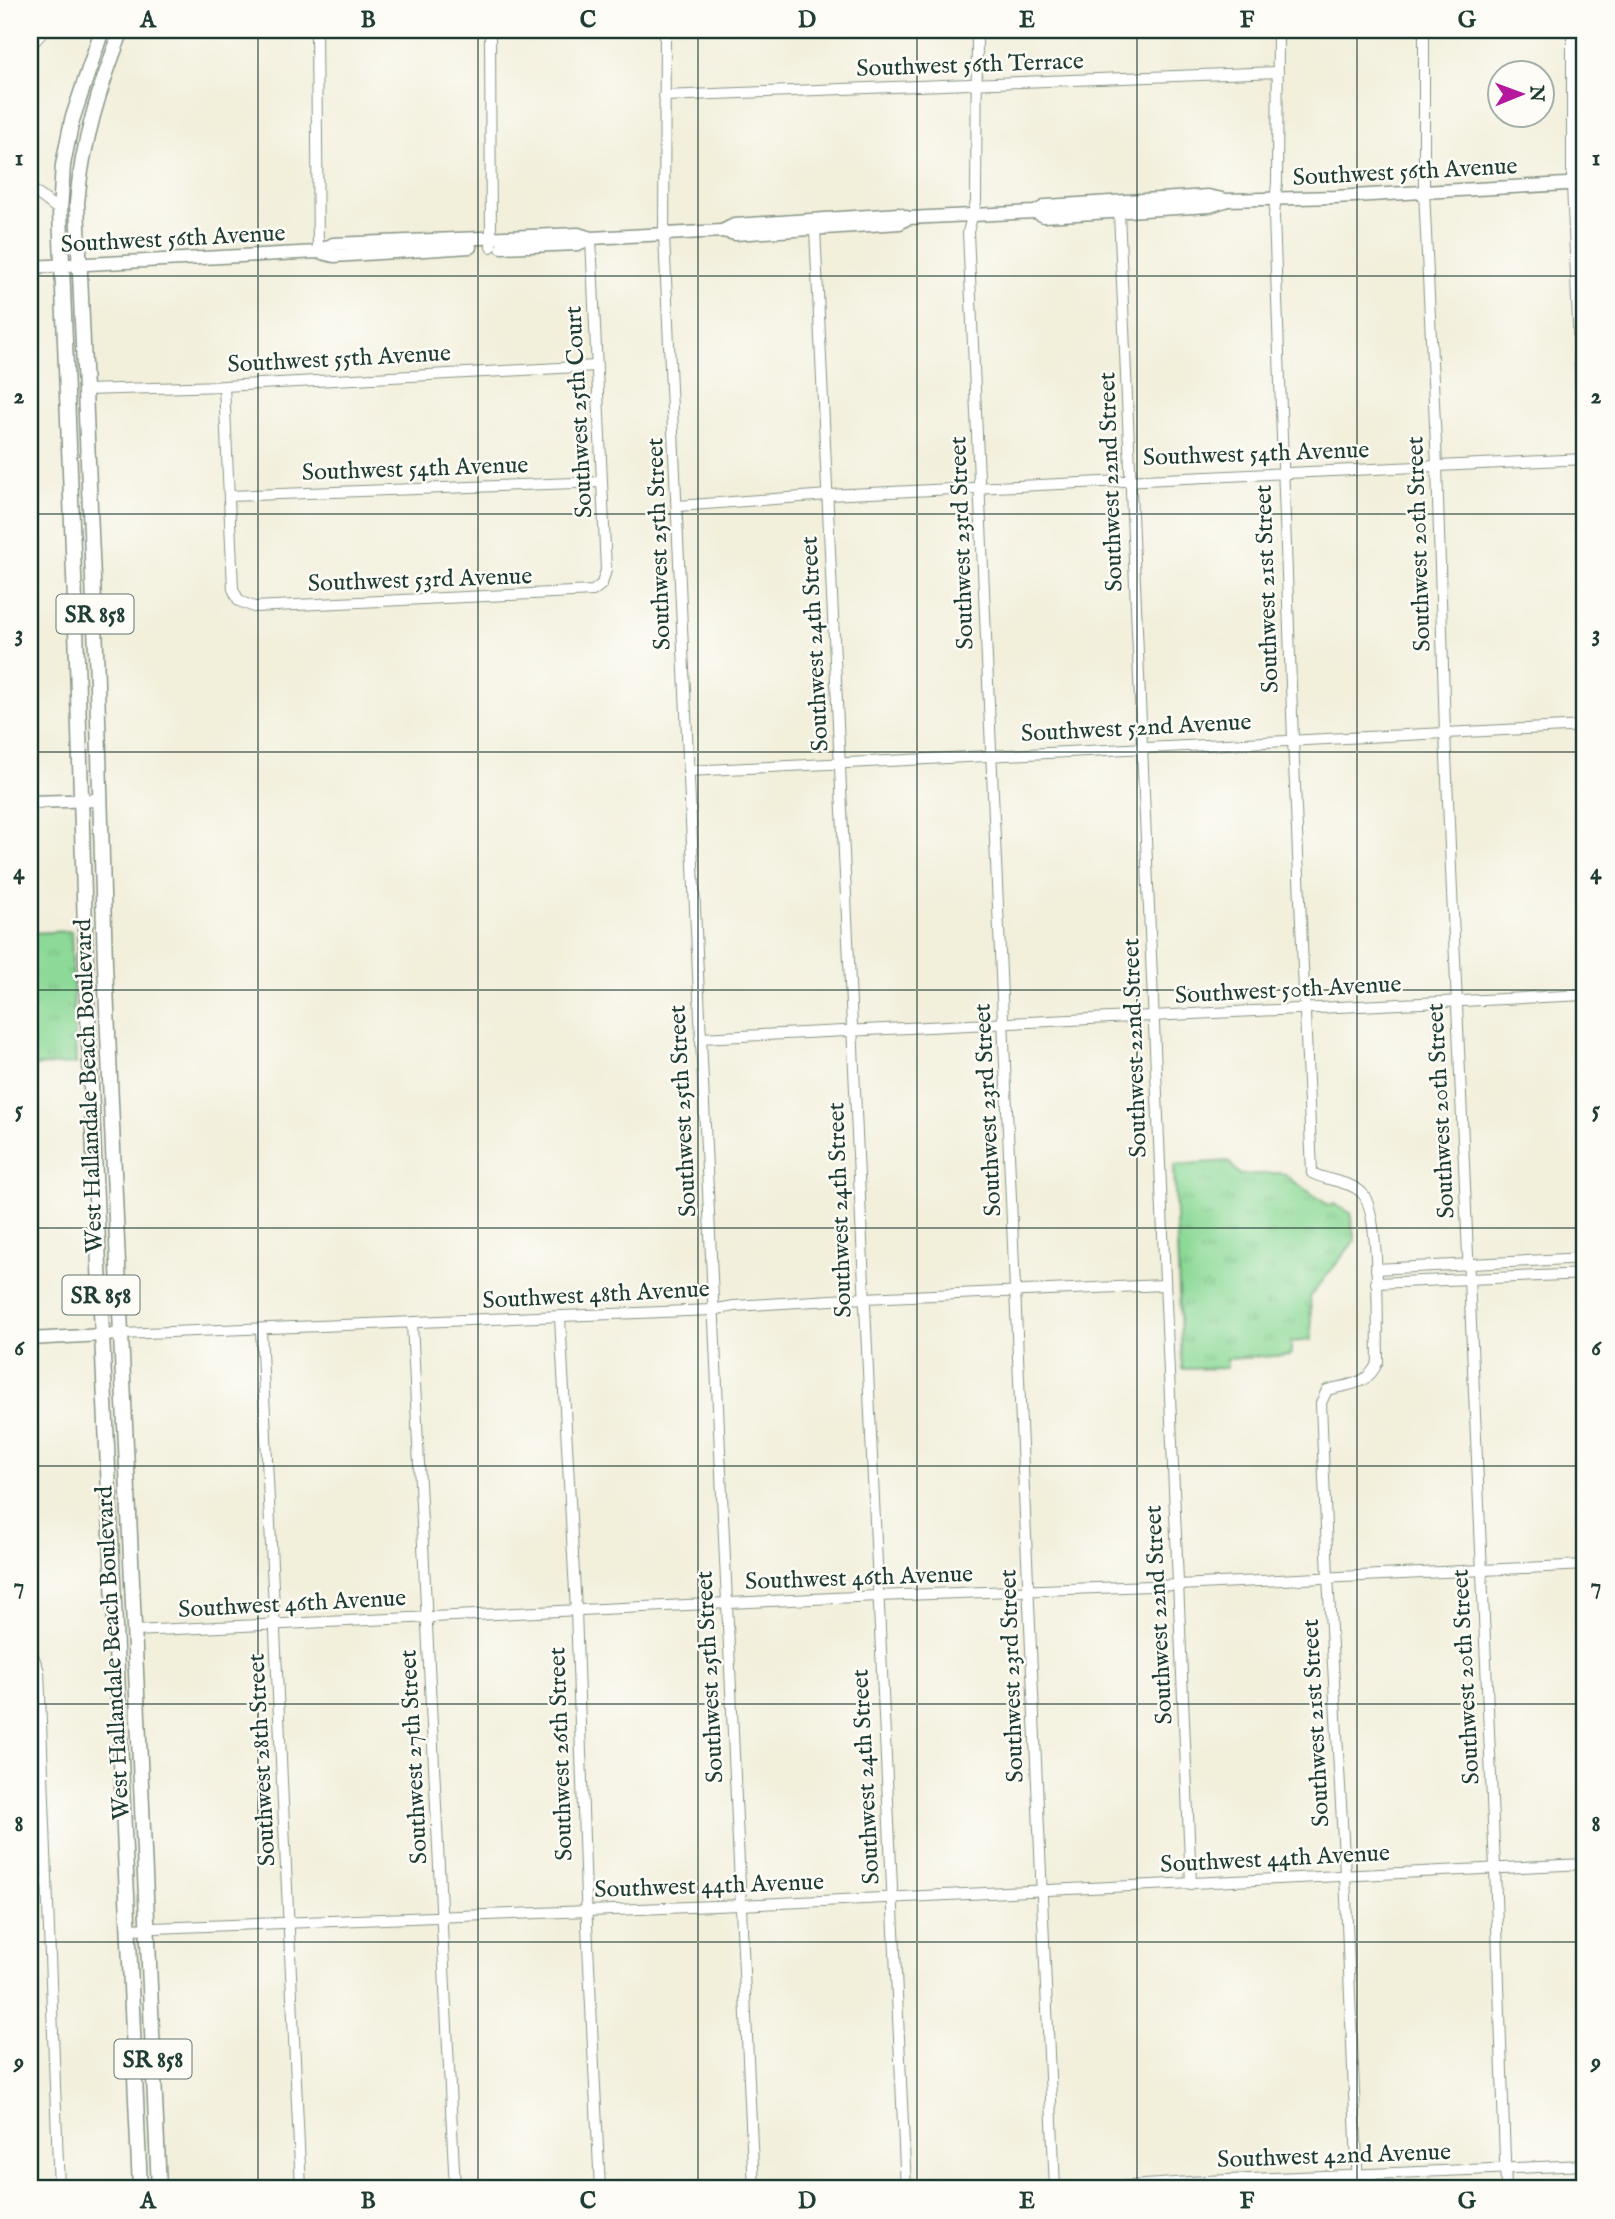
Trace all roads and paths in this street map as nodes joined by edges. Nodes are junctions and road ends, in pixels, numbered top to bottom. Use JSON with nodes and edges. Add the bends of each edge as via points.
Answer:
{"nodes":[{"id":1,"x":45,"y":30,"type":"edge"},
{"id":2,"x":102,"y":30,"type":"edge"},
{"id":3,"x":122,"y":30,"type":"edge"},
{"id":4,"x":316,"y":30,"type":"edge"},
{"id":5,"x":490,"y":30,"type":"edge"},
{"id":6,"x":665,"y":30,"type":"edge"},
{"id":7,"x":977,"y":30,"type":"edge"},
{"id":8,"x":1278,"y":30,"type":"edge"},
{"id":9,"x":1424,"y":30,"type":"edge"},
{"id":10,"x":1573,"y":30,"type":"edge"},
{"id":11,"x":116,"y":37,"type":"edge"},
{"id":12,"x":30,"y":46,"type":"edge"},
{"id":13,"x":1278,"y":72,"type":"junction"},
{"id":14,"x":977,"y":85,"type":"junction"},
{"id":15,"x":664,"y":96,"type":"junction"},
{"id":16,"x":1579,"y":184,"type":"edge"},
{"id":17,"x":30,"y":188,"type":"edge"},
{"id":18,"x":1424,"y":191,"type":"junction"},
{"id":19,"x":1275,"y":198,"type":"junction"},
{"id":20,"x":1227,"y":200,"type":"junction"},
{"id":21,"x":60,"y":211,"type":"junction"},
{"id":22,"x":1035,"y":212,"type":"junction"},
{"id":23,"x":1119,"y":212,"type":"junction"},
{"id":24,"x":971,"y":215,"type":"junction"},
{"id":25,"x":908,"y":218,"type":"junction"},
{"id":26,"x":815,"y":229,"type":"junction"},
{"id":27,"x":722,"y":231,"type":"junction"},
{"id":28,"x":664,"y":236,"type":"junction"},
{"id":29,"x":591,"y":238,"type":"junction"},
{"id":30,"x":491,"y":243,"type":"junction"},
{"id":31,"x":318,"y":252,"type":"junction"},
{"id":32,"x":80,"y":264,"type":"junction"},
{"id":33,"x":61,"y":265,"type":"junction"},
{"id":34,"x":30,"y":267,"type":"edge"},
{"id":35,"x":596,"y":366,"type":"junction"},
{"id":36,"x":224,"y":386,"type":"junction"},
{"id":37,"x":84,"y":390,"type":"junction"},
{"id":38,"x":1585,"y":459,"type":"edge"},
{"id":39,"x":1437,"y":466,"type":"junction"},
{"id":40,"x":1283,"y":472,"type":"junction"},
{"id":41,"x":1131,"y":480,"type":"junction"},
{"id":42,"x":602,"y":482,"type":"junction"},
{"id":43,"x":1585,"y":484,"type":"edge"},
{"id":44,"x":979,"y":488,"type":"junction"},
{"id":45,"x":828,"y":495,"type":"junction"},
{"id":46,"x":229,"y":496,"type":"junction"},
{"id":47,"x":678,"y":506,"type":"junction"},
{"id":48,"x":602,"y":584,"type":"joint"},
{"id":49,"x":1585,"y":726,"type":"edge"},
{"id":50,"x":1445,"y":733,"type":"junction"},
{"id":51,"x":1293,"y":740,"type":"junction"},
{"id":52,"x":1142,"y":748,"type":"junction"},
{"id":53,"x":991,"y":755,"type":"junction"},
{"id":54,"x":840,"y":764,"type":"junction"},
{"id":55,"x":688,"y":771,"type":"junction"},
{"id":56,"x":82,"y":800,"type":"junction"},
{"id":57,"x":101,"y":800,"type":"junction"},
{"id":58,"x":30,"y":802,"type":"edge"},
{"id":59,"x":105,"y":963,"type":"junction"},
{"id":60,"x":1585,"y":995,"type":"edge"},
{"id":61,"x":86,"y":996,"type":"junction"},
{"id":62,"x":1456,"y":1002,"type":"junction"},
{"id":63,"x":1305,"y":1009,"type":"junction"},
{"id":64,"x":1153,"y":1017,"type":"junction"},
{"id":65,"x":1004,"y":1023,"type":"junction"},
{"id":66,"x":852,"y":1031,"type":"junction"},
{"id":67,"x":700,"y":1038,"type":"junction"},
{"id":68,"x":1585,"y":1258,"type":"edge"},
{"id":69,"x":1468,"y":1262,"type":"junction"},
{"id":70,"x":1376,"y":1269,"type":"junction"},
{"id":71,"x":1585,"y":1274,"type":"edge"},
{"id":72,"x":1468,"y":1279,"type":"junction"},
{"id":73,"x":1376,"y":1283,"type":"junction"},
{"id":74,"x":1164,"y":1285,"type":"junction"},
{"id":75,"x":1016,"y":1292,"type":"junction"},
{"id":76,"x":864,"y":1298,"type":"junction"},
{"id":77,"x":712,"y":1310,"type":"junction"},
{"id":78,"x":560,"y":1318,"type":"junction"},
{"id":79,"x":412,"y":1323,"type":"junction"},
{"id":80,"x":261,"y":1329,"type":"junction"},
{"id":81,"x":121,"y":1334,"type":"junction"},
{"id":82,"x":103,"y":1336,"type":"junction"},
{"id":83,"x":30,"y":1339,"type":"edge"},
{"id":84,"x":110,"y":1520,"type":"junction"},
{"id":85,"x":1585,"y":1565,"type":"edge"},
{"id":86,"x":1481,"y":1570,"type":"junction"},
{"id":87,"x":1328,"y":1577,"type":"junction"},
{"id":88,"x":1178,"y":1585,"type":"junction"},
{"id":89,"x":1029,"y":1591,"type":"junction"},
{"id":90,"x":877,"y":1597,"type":"junction"},
{"id":91,"x":727,"y":1604,"type":"junction"},
{"id":92,"x":576,"y":1611,"type":"junction"},
{"id":93,"x":428,"y":1618,"type":"junction"},
{"id":94,"x":275,"y":1624,"type":"junction"},
{"id":95,"x":134,"y":1631,"type":"junction"},
{"id":96,"x":116,"y":1634,"type":"junction"},
{"id":97,"x":30,"y":1648,"type":"edge"},
{"id":98,"x":138,"y":1728,"type":"junction"},
{"id":99,"x":1585,"y":1864,"type":"edge"},
{"id":100,"x":1495,"y":1868,"type":"junction"},
{"id":101,"x":1345,"y":1874,"type":"junction"},
{"id":102,"x":1191,"y":1884,"type":"junction"},
{"id":103,"x":1041,"y":1891,"type":"junction"},
{"id":104,"x":891,"y":1898,"type":"junction"},
{"id":105,"x":740,"y":1905,"type":"junction"},
{"id":106,"x":586,"y":1911,"type":"junction"},
{"id":107,"x":442,"y":1916,"type":"junction"},
{"id":108,"x":289,"y":1923,"type":"junction"},
{"id":109,"x":147,"y":1928,"type":"junction"},
{"id":110,"x":128,"y":1929,"type":"junction"},
{"id":111,"x":1585,"y":2165,"type":"edge"},
{"id":112,"x":1505,"y":2170,"type":"junction"},
{"id":113,"x":1357,"y":2175,"type":"junction"},
{"id":114,"x":141,"y":2185,"type":"edge"},
{"id":115,"x":1205,"y":2185,"type":"edge"},
{"id":116,"x":59,"y":2189,"type":"edge"},
{"id":117,"x":159,"y":2189,"type":"edge"},
{"id":118,"x":301,"y":2189,"type":"edge"},
{"id":119,"x":455,"y":2189,"type":"edge"},
{"id":120,"x":600,"y":2189,"type":"edge"},
{"id":121,"x":754,"y":2189,"type":"edge"},
{"id":122,"x":906,"y":2189,"type":"edge"},
{"id":123,"x":1055,"y":2189,"type":"edge"},
{"id":124,"x":1084,"y":2189,"type":"edge"},
{"id":125,"x":1358,"y":2189,"type":"edge"},
{"id":126,"x":1506,"y":2189,"type":"edge"}],
"edges":[{"from":1,"to":12,"type":"street"},
{"from":2,"to":21,"type":"main road","name":"West Hallandale Beach Boulevard","number":"SR 858","via":[[72,120]]},
{"from":3,"to":11,"type":"main road","name":"West Hallandale Beach Boulevard","number":"SR 858"},
{"from":4,"to":31,"type":"street"},
{"from":5,"to":30,"type":"street"},
{"from":6,"to":15,"type":"street","name":"Southwest 25th Street"},
{"from":7,"to":14,"type":"street","name":"Southwest 23rd Street"},
{"from":8,"to":13,"type":"street","name":"Southwest 21st Street"},
{"from":9,"to":18,"type":"street","name":"Southwest 20th Street"},
{"from":10,"to":16,"type":"street"},
{"from":11,"to":32,"type":"main road","name":"West Hallandale Beach Boulevard","number":"SR 858","via":[[80,167]]},
{"from":13,"to":14,"type":"street","name":"Southwest 56th Terrace"},
{"from":13,"to":19,"type":"street","name":"Southwest 21st Street"},
{"from":14,"to":15,"type":"street","name":"Southwest 56th Terrace"},
{"from":14,"to":24,"type":"street","name":"Southwest 23rd Street","via":[[976,202]]},
{"from":15,"to":28,"type":"street","name":"Southwest 25th Street"},
{"from":16,"to":18,"type":"street","name":"Southwest 56th Avenue"},
{"from":16,"to":38,"type":"street"},
{"from":17,"to":21,"type":"street"},
{"from":18,"to":19,"type":"street","name":"Southwest 56th Avenue"},
{"from":18,"to":39,"type":"street","name":"Southwest 20th Street"},
{"from":19,"to":20,"type":"street","name":"Southwest 56th Avenue"},
{"from":19,"to":40,"type":"street","name":"Southwest 21st Street"},
{"from":20,"to":22,"type":"street","name":"Southwest 56th Avenue","via":[[1208,196],[1046,206]]},
{"from":20,"to":23,"type":"street","name":"Southwest 56th Avenue","via":[[1210,206]]},
{"from":21,"to":33,"type":"main road","name":"West Hallandale Beach Boulevard","number":"SR 858"},
{"from":22,"to":23,"type":"street","name":"Southwest 56th Avenue","via":[[1044,216]]},
{"from":22,"to":24,"type":"street","name":"Southwest 56th Avenue"},
{"from":23,"to":41,"type":"street","name":"Southwest 22nd Street"},
{"from":24,"to":25,"type":"street","name":"Southwest 56th Avenue"},
{"from":24,"to":44,"type":"street","name":"Southwest 23rd Street"},
{"from":25,"to":26,"type":"street","name":"Southwest 56th Avenue","via":[[900,223]]},
{"from":25,"to":27,"type":"street","name":"Southwest 56th Avenue","via":[[899,214],[734,225]]},
{"from":26,"to":27,"type":"street","name":"Southwest 56th Avenue"},
{"from":26,"to":45,"type":"street","name":"Southwest 24th Street"},
{"from":27,"to":28,"type":"street","name":"Southwest 56th Avenue"},
{"from":28,"to":29,"type":"street","name":"Southwest 56th Avenue"},
{"from":28,"to":47,"type":"street","name":"Southwest 25th Street"},
{"from":29,"to":30,"type":"street","name":"Southwest 56th Avenue","via":[[578,244]]},
{"from":29,"to":35,"type":"street","name":"Southwest 25th Court"},
{"from":30,"to":31,"type":"street","name":"Southwest 56th Avenue","via":[[334,256]]},
{"from":31,"to":32,"type":"street","name":"Southwest 56th Avenue"},
{"from":32,"to":33,"type":"street","name":"Southwest 56th Avenue"},
{"from":32,"to":37,"type":"main road","name":"West Hallandale Beach Boulevard","number":"SR 858"},
{"from":33,"to":34,"type":"street","name":"Southwest 56th Avenue"},
{"from":33,"to":56,"type":"main road","name":"West Hallandale Beach Boulevard","number":"SR 858"},
{"from":35,"to":36,"type":"street","name":"Southwest 55th Avenue"},
{"from":35,"to":42,"type":"street","name":"Southwest 25th Court"},
{"from":36,"to":37,"type":"street","name":"Southwest 55th Avenue"},
{"from":36,"to":46,"type":"street"},
{"from":37,"to":57,"type":"main road","name":"West Hallandale Beach Boulevard","number":"SR 858"},
{"from":38,"to":39,"type":"street","name":"Southwest 54th Avenue"},
{"from":38,"to":43,"type":"street"},
{"from":39,"to":40,"type":"street","name":"Southwest 54th Avenue"},
{"from":39,"to":50,"type":"street","name":"Southwest 20th Street"},
{"from":40,"to":41,"type":"street","name":"Southwest 54th Avenue"},
{"from":40,"to":51,"type":"street","name":"Southwest 21st Street"},
{"from":41,"to":44,"type":"street","name":"Southwest 54th Avenue"},
{"from":41,"to":52,"type":"street","name":"Southwest 22nd Street"},
{"from":42,"to":46,"type":"street","name":"Southwest 54th Avenue"},
{"from":42,"to":48,"type":"street","name":"Southwest 25th Court","via":[[606,570]]},
{"from":44,"to":45,"type":"street","name":"Southwest 54th Avenue"},
{"from":44,"to":53,"type":"street","name":"Southwest 23rd Street"},
{"from":45,"to":47,"type":"street","name":"Southwest 54th Avenue"},
{"from":45,"to":54,"type":"street","name":"Southwest 24th Street"},
{"from":46,"to":48,"type":"street","name":"Southwest 53rd Avenue","via":[[233,589],[239,601],[254,607],[569,594],[593,591]]},
{"from":47,"to":55,"type":"street","name":"Southwest 25th Street"},
{"from":49,"to":50,"type":"street","name":"Southwest 52nd Avenue"},
{"from":50,"to":51,"type":"street","name":"Southwest 52nd Avenue"},
{"from":50,"to":62,"type":"street","name":"Southwest 20th Street"},
{"from":51,"to":52,"type":"street","name":"Southwest 52nd Avenue"},
{"from":51,"to":63,"type":"street","name":"Southwest 21st Street"},
{"from":52,"to":53,"type":"street","name":"Southwest 52nd Avenue"},
{"from":52,"to":64,"type":"street","name":"Southwest 22nd Street"},
{"from":53,"to":54,"type":"street","name":"Southwest 52nd Avenue"},
{"from":53,"to":65,"type":"street","name":"Southwest 23rd Street"},
{"from":54,"to":55,"type":"street","name":"Southwest 52nd Avenue"},
{"from":54,"to":66,"type":"street","name":"Southwest 24th Street"},
{"from":55,"to":67,"type":"street","name":"Southwest 25th Street"},
{"from":56,"to":57,"type":"street"},
{"from":56,"to":58,"type":"street"},
{"from":56,"to":61,"type":"main road","name":"West Hallandale Beach Boulevard","number":"SR 858"},
{"from":57,"to":59,"type":"main road","name":"West Hallandale Beach Boulevard","number":"SR 858"},
{"from":59,"to":61,"type":"main road"},
{"from":59,"to":81,"type":"main road","name":"West Hallandale Beach Boulevard","number":"SR 858"},
{"from":60,"to":62,"type":"street","name":"Southwest 50th Avenue"},
{"from":61,"to":82,"type":"main road","name":"West Hallandale Beach Boulevard","number":"SR 858"},
{"from":62,"to":63,"type":"street","name":"Southwest 50th Avenue"},
{"from":62,"to":69,"type":"street","name":"Southwest 20th Street"},
{"from":63,"to":64,"type":"street","name":"Southwest 50th Avenue"},
{"from":63,"to":70,"type":"street","name":"Southwest 21st Street","via":[[1312,1173],[1353,1186],[1364,1195],[1373,1214]]},
{"from":64,"to":65,"type":"street","name":"Southwest 50th Avenue"},
{"from":64,"to":74,"type":"street","name":"Southwest 22nd Street"},
{"from":65,"to":66,"type":"street","name":"Southwest 50th Avenue"},
{"from":65,"to":75,"type":"street","name":"Southwest 23rd Street"},
{"from":66,"to":67,"type":"street","name":"Southwest 50th Avenue"},
{"from":66,"to":76,"type":"street","name":"Southwest 24th Street"},
{"from":67,"to":77,"type":"street","name":"Southwest 25th Street"},
{"from":68,"to":69,"type":"street"},
{"from":69,"to":70,"type":"street"},
{"from":69,"to":72,"type":"street","name":"Southwest 20th Street"},
{"from":70,"to":73,"type":"street"},
{"from":71,"to":72,"type":"street"},
{"from":72,"to":73,"type":"street"},
{"from":72,"to":86,"type":"street","name":"Southwest 20th Street"},
{"from":73,"to":87,"type":"street","name":"Southwest 21st Street","via":[[1378,1361],[1374,1372],[1365,1380],[1327,1390],[1321,1403]]},
{"from":74,"to":75,"type":"street","name":"Southwest 48th Avenue"},
{"from":74,"to":88,"type":"street","name":"Southwest 22nd Street"},
{"from":75,"to":76,"type":"street","name":"Southwest 48th Avenue"},
{"from":75,"to":89,"type":"street","name":"Southwest 23rd Street"},
{"from":76,"to":77,"type":"street","name":"Southwest 48th Avenue"},
{"from":76,"to":90,"type":"street","name":"Southwest 24th Street"},
{"from":77,"to":78,"type":"street","name":"Southwest 48th Avenue"},
{"from":77,"to":91,"type":"street","name":"Southwest 25th Street"},
{"from":78,"to":79,"type":"street","name":"Southwest 48th Avenue"},
{"from":78,"to":92,"type":"street","name":"Southwest 26th Street"},
{"from":79,"to":80,"type":"street","name":"Southwest 48th Avenue"},
{"from":79,"to":93,"type":"street","name":"Southwest 27th Street"},
{"from":80,"to":81,"type":"street","name":"Southwest 48th Avenue"},
{"from":80,"to":94,"type":"street","name":"Southwest 28th Street"},
{"from":81,"to":82,"type":"street","name":"Southwest 48th Avenue"},
{"from":81,"to":95,"type":"main road","name":"West Hallandale Beach Boulevard","number":"SR 858"},
{"from":82,"to":83,"type":"street","name":"Southwest 48th Avenue"},
{"from":82,"to":84,"type":"main road","name":"West Hallandale Beach Boulevard","number":"SR 858"},
{"from":84,"to":95,"type":"main road","via":[[119,1540],[122,1609]]},
{"from":84,"to":96,"type":"main road","name":"West Hallandale Beach Boulevard","number":"SR 858"},
{"from":85,"to":86,"type":"street","name":"Southwest 46th Avenue"},
{"from":86,"to":87,"type":"street","name":"Southwest 46th Avenue"},
{"from":86,"to":100,"type":"street","name":"Southwest 20th Street"},
{"from":87,"to":88,"type":"street","name":"Southwest 46th Avenue"},
{"from":87,"to":101,"type":"street","name":"Southwest 21st Street"},
{"from":88,"to":89,"type":"street","name":"Southwest 46th Avenue"},
{"from":88,"to":102,"type":"street","name":"Southwest 22nd Street"},
{"from":89,"to":90,"type":"street","name":"Southwest 46th Avenue"},
{"from":89,"to":103,"type":"street","name":"Southwest 23rd Street"},
{"from":90,"to":91,"type":"street","name":"Southwest 46th Avenue"},
{"from":90,"to":104,"type":"street","name":"Southwest 24th Street"},
{"from":91,"to":92,"type":"street","name":"Southwest 46th Avenue"},
{"from":91,"to":105,"type":"street","name":"Southwest 25th Street"},
{"from":92,"to":93,"type":"street","name":"Southwest 46th Avenue"},
{"from":92,"to":106,"type":"street","name":"Southwest 26th Street"},
{"from":93,"to":94,"type":"street","name":"Southwest 46th Avenue"},
{"from":93,"to":107,"type":"street","name":"Southwest 27th Street"},
{"from":94,"to":95,"type":"street","name":"Southwest 46th Avenue"},
{"from":94,"to":108,"type":"street","name":"Southwest 28th Street"},
{"from":95,"to":98,"type":"main road","name":"West Hallandale Beach Boulevard","number":"SR 858"},
{"from":96,"to":98,"type":"main road","via":[[127,1649],[130,1713]]},
{"from":96,"to":110,"type":"main road","name":"West Hallandale Beach Boulevard","number":"SR 858"},
{"from":97,"to":116,"type":"street","via":[[39,1671]]},
{"from":98,"to":109,"type":"main road","name":"West Hallandale Beach Boulevard","number":"SR 858"},
{"from":99,"to":100,"type":"street","name":"Southwest 44th Avenue"},
{"from":100,"to":101,"type":"street","name":"Southwest 44th Avenue"},
{"from":100,"to":112,"type":"street","name":"Southwest 20th Street"},
{"from":101,"to":102,"type":"street","name":"Southwest 44th Avenue"},
{"from":101,"to":113,"type":"street","name":"Southwest 21st Street"},
{"from":102,"to":103,"type":"street","name":"Southwest 44th Avenue"},
{"from":103,"to":104,"type":"street","name":"Southwest 44th Avenue"},
{"from":103,"to":123,"type":"street","name":"Southwest 23rd Street"},
{"from":104,"to":105,"type":"street","name":"Southwest 44th Avenue"},
{"from":104,"to":122,"type":"street","name":"Southwest 24th Street"},
{"from":105,"to":106,"type":"street","name":"Southwest 44th Avenue"},
{"from":105,"to":121,"type":"street","name":"Southwest 25th Street"},
{"from":106,"to":107,"type":"street","name":"Southwest 44th Avenue"},
{"from":106,"to":120,"type":"street","name":"Southwest 26th Street"},
{"from":107,"to":108,"type":"street","name":"Southwest 44th Avenue"},
{"from":107,"to":119,"type":"street","name":"Southwest 27th Street"},
{"from":108,"to":109,"type":"street","name":"Southwest 44th Avenue"},
{"from":108,"to":118,"type":"street","name":"Southwest 28th Street"},
{"from":109,"to":110,"type":"street","name":"Southwest 44th Avenue"},
{"from":109,"to":117,"type":"main road","name":"West Hallandale Beach Boulevard","number":"SR 858"},
{"from":110,"to":114,"type":"main road","name":"West Hallandale Beach Boulevard","number":"SR 858"},
{"from":111,"to":112,"type":"street","name":"Southwest 42nd Avenue"},
{"from":112,"to":113,"type":"street","name":"Southwest 42nd Avenue"},
{"from":112,"to":126,"type":"street","name":"Southwest 20th Street"},
{"from":113,"to":115,"type":"street","name":"Southwest 42nd Avenue"},
{"from":113,"to":125,"type":"street","name":"Southwest 21st Street"},
{"from":115,"to":124,"type":"street","name":"Southwest 42nd Avenue"}]}
